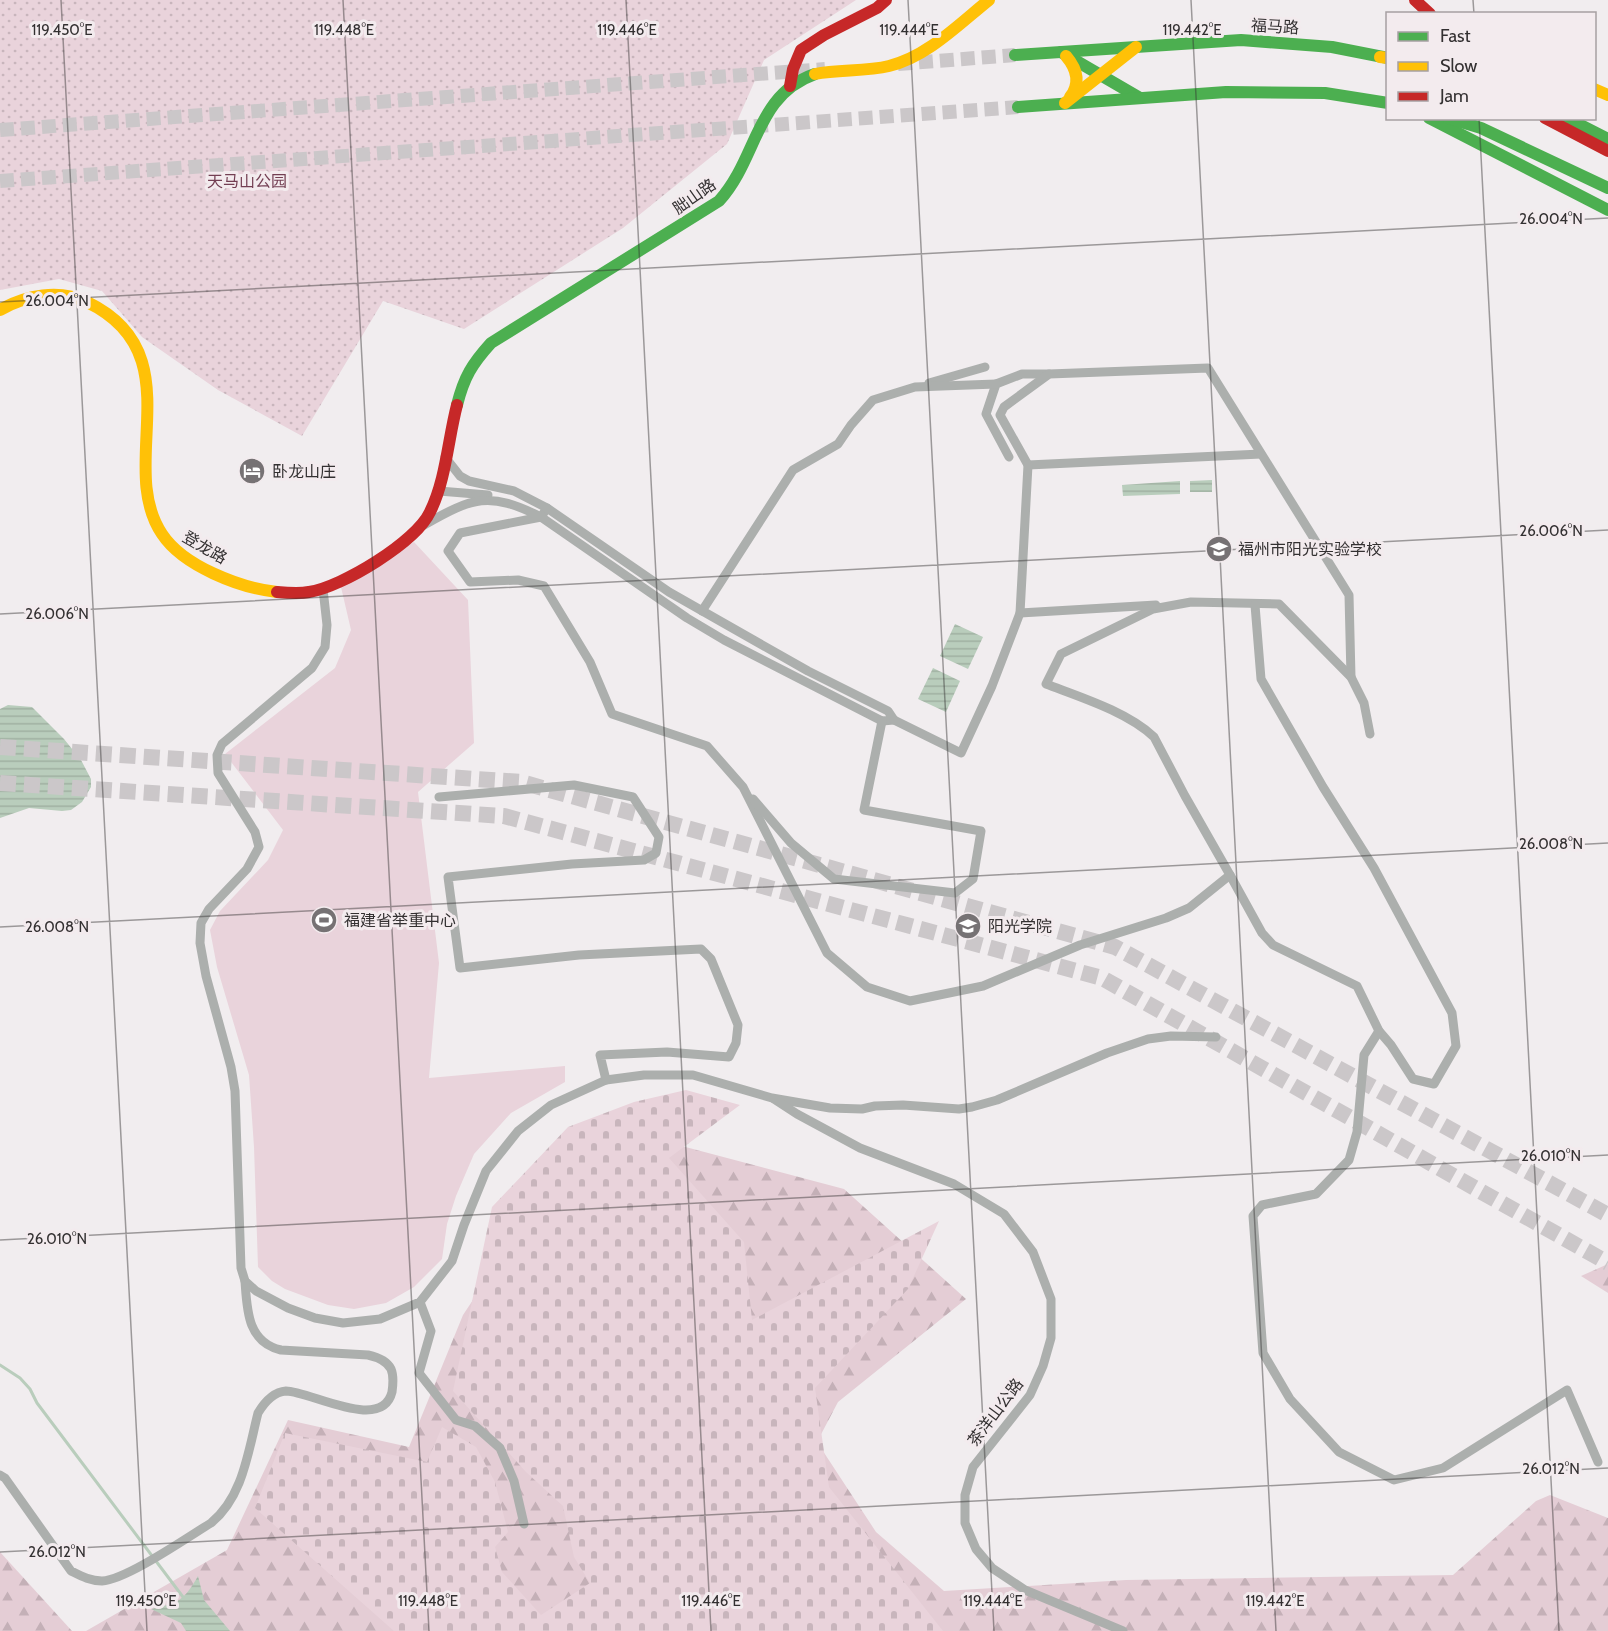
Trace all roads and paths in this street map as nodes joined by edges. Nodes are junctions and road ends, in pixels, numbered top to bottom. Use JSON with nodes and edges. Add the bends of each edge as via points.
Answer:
{"nodes":[{"id":1,"x":886,"y":0,"type":"edge"},
{"id":2,"x":989,"y":0,"type":"edge"},
{"id":3,"x":1415,"y":0,"type":"edge"},
{"id":4,"x":1428,"y":12,"type":"edge"},
{"id":5,"x":1136,"y":47,"type":"junction"},
{"id":6,"x":1062,"y":52,"type":"junction"},
{"id":7,"x":1015,"y":55,"type":"tunnel mouth"},
{"id":8,"x":1385,"y":58,"type":"edge"},
{"id":9,"x":1100,"y":75,"type":"junction"},
{"id":10,"x":790,"y":86,"type":"junction"},
{"id":11,"x":1140,"y":98,"type":"junction"},
{"id":12,"x":1386,"y":103,"type":"edge"},
{"id":13,"x":1065,"y":104,"type":"junction"},
{"id":14,"x":1018,"y":107,"type":"tunnel mouth"},
{"id":15,"x":1433,"y":120,"type":"edge"},
{"id":16,"x":1455,"y":120,"type":"edge"},
{"id":17,"x":1549,"y":120,"type":"edge"},
{"id":18,"x":1571,"y":120,"type":"edge"},
{"id":19,"x":1608,"y":139,"type":"edge"},
{"id":20,"x":1608,"y":151,"type":"edge"},
{"id":21,"x":1608,"y":188,"type":"edge"},
{"id":22,"x":1608,"y":210,"type":"edge"},
{"id":23,"x":0,"y":310,"type":"edge"},
{"id":24,"x":985,"y":367,"type":"dead end"},
{"id":25,"x":1049,"y":374,"type":"junction"},
{"id":26,"x":996,"y":384,"type":"junction"},
{"id":27,"x":915,"y":387,"type":"junction"},
{"id":28,"x":1261,"y":454,"type":"junction"},
{"id":29,"x":445,"y":457,"type":"junction"},
{"id":30,"x":1009,"y":457,"type":"dead end"},
{"id":31,"x":1028,"y":465,"type":"junction"},
{"id":32,"x":439,"y":491,"type":"junction"},
{"id":33,"x":489,"y":493,"type":"junction"},
{"id":34,"x":548,"y":508,"type":"junction"},
{"id":35,"x":542,"y":517,"type":"junction"},
{"id":36,"x":424,"y":525,"type":"junction"},
{"id":37,"x":644,"y":575,"type":"junction"},
{"id":38,"x":637,"y":584,"type":"junction"},
{"id":39,"x":323,"y":589,"type":"junction"},
{"id":40,"x":1191,"y":602,"type":"junction"},
{"id":41,"x":1255,"y":605,"type":"junction"},
{"id":42,"x":702,"y":611,"type":"junction"},
{"id":43,"x":1020,"y":613,"type":"junction"},
{"id":44,"x":738,"y":633,"type":"junction"},
{"id":45,"x":734,"y":645,"type":"junction"},
{"id":46,"x":1351,"y":677,"type":"junction"},
{"id":47,"x":894,"y":720,"type":"junction"},
{"id":48,"x":882,"y":721,"type":"junction"},
{"id":49,"x":1370,"y":734,"type":"dead end"},
{"id":50,"x":743,"y":787,"type":"junction"},
{"id":51,"x":439,"y":797,"type":"dead end"},
{"id":52,"x":1230,"y":875,"type":"junction"},
{"id":53,"x":1379,"y":1031,"type":"junction"},
{"id":54,"x":1216,"y":1037,"type":"dead end"},
{"id":55,"x":606,"y":1080,"type":"junction"},
{"id":56,"x":772,"y":1098,"type":"junction"},
{"id":57,"x":245,"y":1281,"type":"junction"},
{"id":58,"x":420,"y":1302,"type":"junction"},
{"id":59,"x":1598,"y":1462,"type":"dead end"},
{"id":60,"x":0,"y":1475,"type":"edge"},
{"id":61,"x":524,"y":1524,"type":"dead end"},
{"id":62,"x":1123,"y":1631,"type":"edge"}],
"edges":[{"from":1,"to":10,"type":"main road","via":[[801,50]]},
{"from":2,"to":10,"type":"main road","name":"胐山路","via":[[907,60],[877,69],[813,73]]},
{"from":3,"to":4,"type":"main road"},
{"from":5,"to":6,"type":"main road","name":"福马路"},
{"from":5,"to":8,"type":"main road","name":"福马路","via":[[1258,41],[1332,47]]},
{"from":5,"to":9,"type":"main road"},
{"from":5,"to":11,"type":"main road","via":[[1125,59],[1120,74],[1127,88]]},
{"from":6,"to":7,"type":"main road","name":"福马路"},
{"from":6,"to":9,"type":"main road"},
{"from":6,"to":13,"type":"main road","via":[[1073,64],[1078,78],[1075,92]]},
{"from":9,"to":11,"type":"main road"},
{"from":9,"to":13,"type":"main road"},
{"from":10,"to":29,"type":"main road","name":"胐山路","via":[[775,101],[740,175],[719,201],[518,325],[483,351],[464,379]]},
{"from":11,"to":12,"type":"main road","via":[[1274,92],[1325,93]]},
{"from":11,"to":13,"type":"main road"},
{"from":13,"to":14,"type":"main road"},
{"from":15,"to":22,"type":"main road"},
{"from":16,"to":21,"type":"main road","via":[[1481,128]]},
{"from":17,"to":20,"type":"main road"},
{"from":18,"to":19,"type":"main road"},
{"from":23,"to":39,"type":"main road","name":"登龙路","via":[[32,297],[68,297],[97,307],[124,330],[140,354],[147,376],[146,473],[151,512],[175,551],[219,575],[261,589],[289,595]]},
{"from":24,"to":27,"type":"street"},
{"from":25,"to":26,"type":"street","via":[[1022,374]]},
{"from":25,"to":28,"type":"street","via":[[1208,368]]},
{"from":25,"to":31,"type":"street","via":[[1004,407],[1000,415]]},
{"from":26,"to":27,"type":"street"},
{"from":26,"to":30,"type":"street","via":[[986,414]]},
{"from":27,"to":42,"type":"street","via":[[873,400],[838,444],[793,470]]},
{"from":28,"to":31,"type":"street"},
{"from":28,"to":46,"type":"street","via":[[1349,595]]},
{"from":29,"to":32,"type":"main road","name":"登龙路"},
{"from":29,"to":33,"type":"street","via":[[460,476]]},
{"from":31,"to":43,"type":"street"},
{"from":32,"to":33,"type":"street"},
{"from":32,"to":36,"type":"main road","name":"登龙路"},
{"from":33,"to":34,"type":"street","via":[[514,491]]},
{"from":33,"to":35,"type":"street"},
{"from":33,"to":36,"type":"street"},
{"from":34,"to":35,"type":"street"},
{"from":34,"to":37,"type":"street"},
{"from":35,"to":38,"type":"street"},
{"from":35,"to":50,"type":"street","via":[[460,533],[448,551],[470,582],[518,580],[543,586],[590,662],[612,714],[707,746]]},
{"from":36,"to":39,"type":"main road","name":"登龙路","via":[[372,563]]},
{"from":37,"to":38,"type":"street"},
{"from":37,"to":42,"type":"street"},
{"from":38,"to":45,"type":"street"},
{"from":39,"to":57,"type":"street","via":[[325,647],[312,668],[222,744],[217,755],[219,773],[255,832],[259,847],[247,869],[209,909],[201,923],[200,942],[235,1091]]},
{"from":40,"to":41,"type":"street"},
{"from":40,"to":43,"type":"street"},
{"from":40,"to":52,"type":"street","via":[[1153,609],[1061,654],[1046,684],[1126,718],[1154,738]]},
{"from":41,"to":46,"type":"street","via":[[1279,604]]},
{"from":41,"to":53,"type":"street","via":[[1261,679],[1374,868],[1452,1014],[1456,1046],[1434,1084],[1413,1079]]},
{"from":42,"to":44,"type":"street"},
{"from":43,"to":47,"type":"street","via":[[961,753]]},
{"from":44,"to":45,"type":"street"},
{"from":44,"to":47,"type":"street","via":[[888,711]]},
{"from":45,"to":48,"type":"street"},
{"from":46,"to":49,"type":"street","via":[[1364,703]]},
{"from":47,"to":48,"type":"street"},
{"from":48,"to":50,"type":"street","via":[[864,810],[981,831],[973,879],[955,893],[834,879],[791,843]]},
{"from":50,"to":52,"type":"street","via":[[827,953],[867,987],[910,1001],[983,986],[1080,945],[1166,918],[1189,908]]},
{"from":51,"to":55,"type":"street","via":[[574,785],[633,796],[659,837],[656,854],[644,860],[448,877],[460,968],[579,955],[701,949],[711,959],[738,1025],[729,1057],[667,1052],[600,1055]]},
{"from":52,"to":53,"type":"street","via":[[1262,933],[1273,945],[1357,986]]},
{"from":53,"to":59,"type":"street","via":[[1364,1055],[1357,1132],[1349,1160],[1316,1194],[1262,1205],[1252,1216],[1263,1353],[1290,1399],[1339,1452],[1394,1480],[1443,1468],[1567,1390]]},
{"from":54,"to":56,"type":"street","via":[[1148,1039],[1005,1097],[959,1109],[903,1105],[830,1108]]},
{"from":55,"to":56,"type":"street","via":[[693,1075]]},
{"from":55,"to":58,"type":"street","via":[[551,1105],[518,1131],[486,1171],[452,1261]]},
{"from":56,"to":62,"type":"street","name":"茶洋山公路","via":[[861,1148],[954,1184],[1004,1215],[1033,1252],[1051,1299],[1051,1338],[1030,1395],[973,1467],[965,1495],[965,1523],[976,1549],[992,1568],[1025,1590]]},
{"from":57,"to":58,"type":"street","via":[[255,1291],[288,1308],[343,1323],[380,1319]]},
{"from":57,"to":60,"type":"street","via":[[247,1313],[261,1341],[281,1350],[380,1358],[391,1369],[391,1396],[381,1406],[366,1411],[286,1391],[273,1396],[258,1413],[240,1482],[223,1514],[120,1577],[103,1581],[71,1571]]},
{"from":58,"to":61,"type":"street","via":[[431,1331],[419,1373],[456,1420],[475,1426],[500,1448],[514,1481]]}]}
